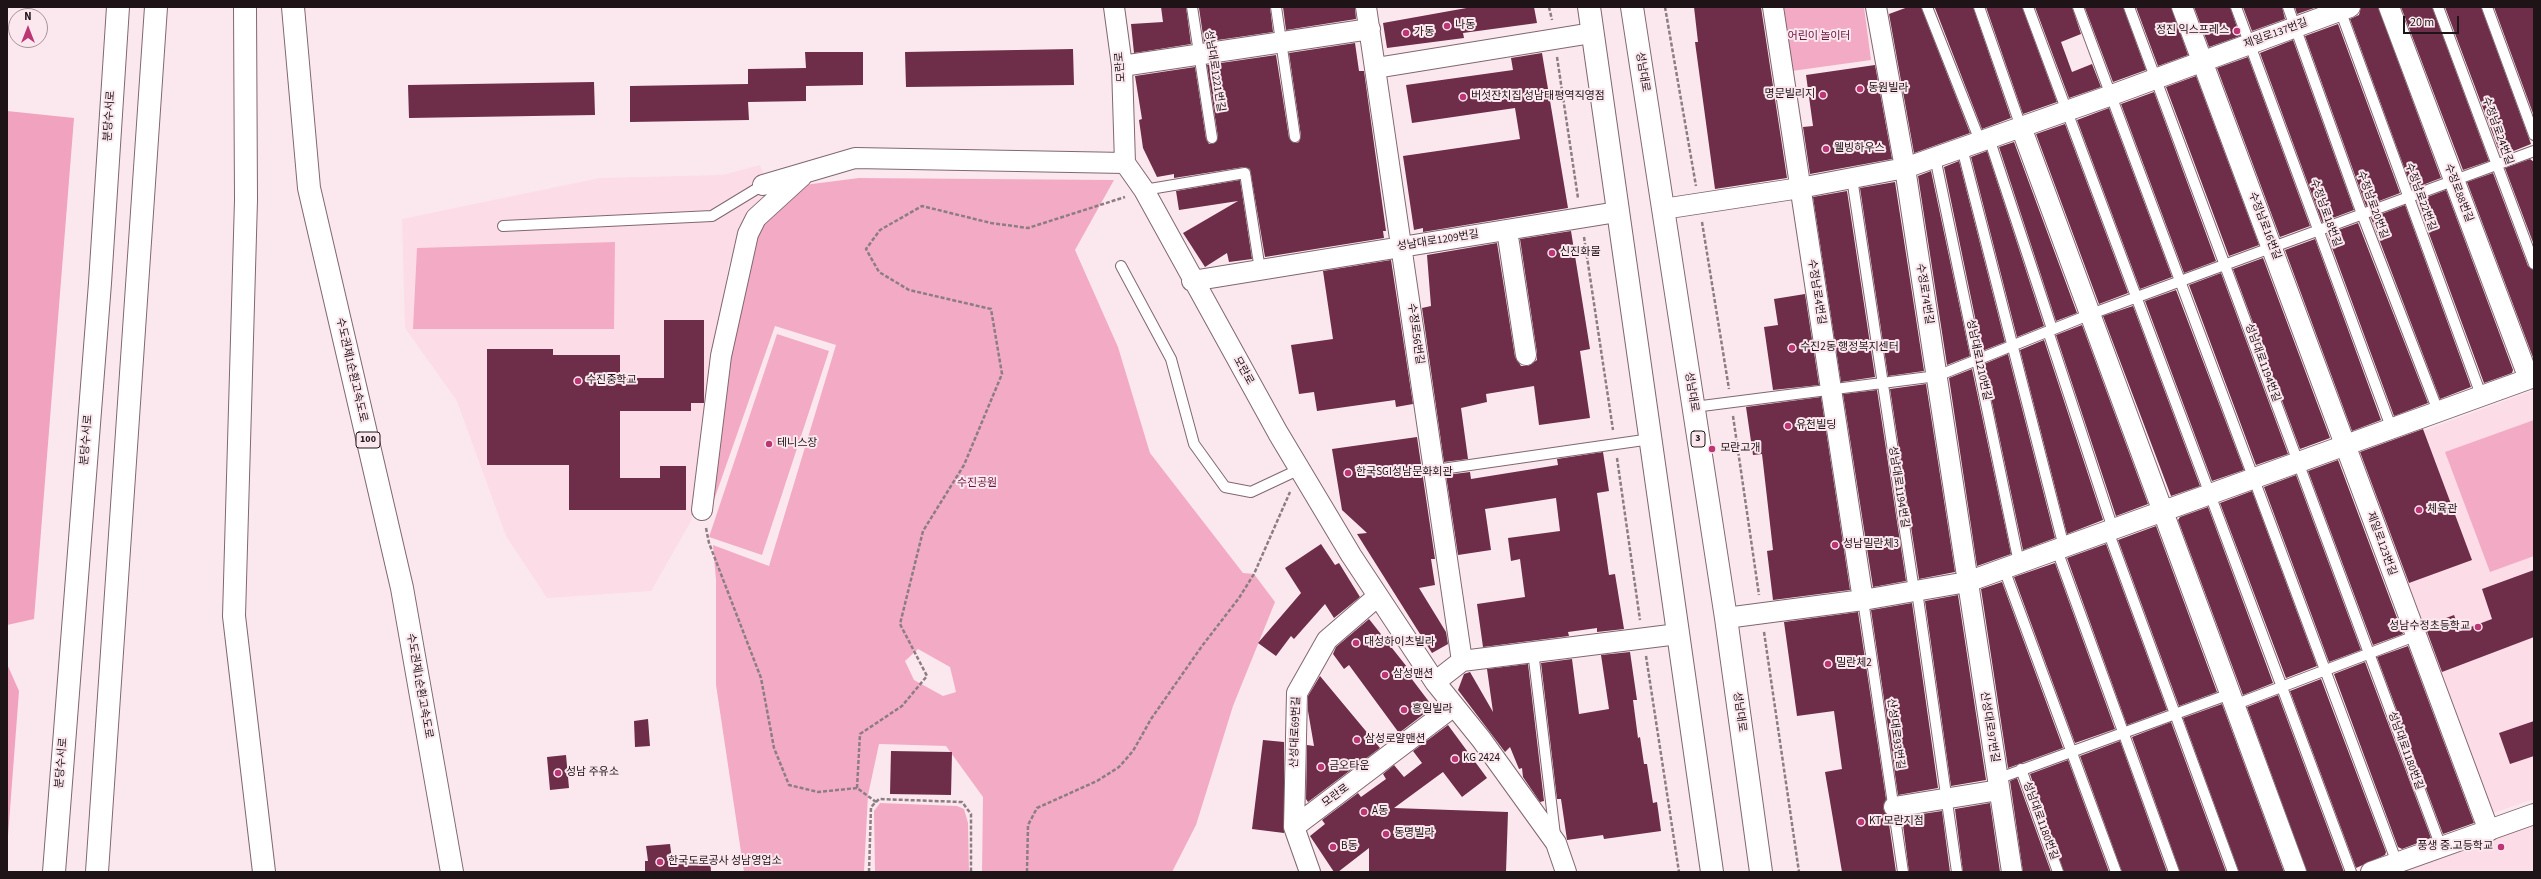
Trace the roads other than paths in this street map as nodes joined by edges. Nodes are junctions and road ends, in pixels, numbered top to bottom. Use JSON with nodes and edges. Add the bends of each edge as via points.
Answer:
{"nodes":[{"id":1,"x":118,"y":7,"type":"edge"},
{"id":2,"x":156,"y":7,"type":"edge"},
{"id":3,"x":245,"y":7,"type":"edge"},
{"id":4,"x":293,"y":7,"type":"edge"},
{"id":5,"x":1114,"y":7,"type":"edge"},
{"id":6,"x":1192,"y":7,"type":"edge"},
{"id":7,"x":1276,"y":7,"type":"edge"},
{"id":8,"x":1366,"y":7,"type":"edge"},
{"id":9,"x":1589,"y":7,"type":"edge"},
{"id":10,"x":1632,"y":7,"type":"edge"},
{"id":11,"x":1773,"y":7,"type":"edge"},
{"id":12,"x":1876,"y":7,"type":"edge"},
{"id":13,"x":1927,"y":7,"type":"edge"},
{"id":14,"x":1979,"y":7,"type":"edge"},
{"id":15,"x":2028,"y":7,"type":"edge"},
{"id":16,"x":2078,"y":7,"type":"edge"},
{"id":17,"x":2129,"y":7,"type":"edge"},
{"id":18,"x":2182,"y":7,"type":"edge"},
{"id":19,"x":2236,"y":7,"type":"edge"},
{"id":20,"x":2288,"y":7,"type":"edge"},
{"id":21,"x":2389,"y":7,"type":"edge"},
{"id":22,"x":2438,"y":7,"type":"edge"},
{"id":23,"x":2487,"y":7,"type":"edge"},
{"id":24,"x":2343,"y":8,"type":"edge"},
{"id":25,"x":2295,"y":27,"type":"junction"},
{"id":26,"x":1370,"y":29,"type":"junction"},
{"id":27,"x":1592,"y":32,"type":"junction"},
{"id":28,"x":1281,"y":42,"type":"junction"},
{"id":29,"x":2250,"y":44,"type":"junction"},
{"id":30,"x":1199,"y":54,"type":"junction"},
{"id":31,"x":2202,"y":61,"type":"junction"},
{"id":32,"x":1122,"y":66,"type":"junction"},
{"id":33,"x":1376,"y":68,"type":"junction"},
{"id":34,"x":2155,"y":79,"type":"junction"},
{"id":35,"x":2110,"y":96,"type":"junction"},
{"id":36,"x":2066,"y":112,"type":"junction"},
{"id":37,"x":2021,"y":127,"type":"junction"},
{"id":38,"x":2534,"y":135,"type":"edge"},
{"id":39,"x":1295,"y":137,"type":"dead end"},
{"id":40,"x":1212,"y":138,"type":"dead end"},
{"id":41,"x":1977,"y":142,"type":"junction"},
{"id":42,"x":2534,"y":151,"type":"edge"},
{"id":43,"x":1935,"y":157,"type":"junction"},
{"id":44,"x":1125,"y":163,"type":"junction"},
{"id":45,"x":2497,"y":164,"type":"junction"},
{"id":46,"x":1905,"y":168,"type":"junction"},
{"id":47,"x":803,"y":174,"type":"junction"},
{"id":48,"x":1852,"y":178,"type":"junction"},
{"id":49,"x":2453,"y":180,"type":"junction"},
{"id":50,"x":763,"y":185,"type":"joint"},
{"id":51,"x":1800,"y":188,"type":"junction"},
{"id":52,"x":1137,"y":192,"type":"junction"},
{"id":53,"x":2407,"y":197,"type":"junction"},
{"id":54,"x":1663,"y":209,"type":"junction"},
{"id":55,"x":1617,"y":212,"type":"junction"},
{"id":56,"x":2362,"y":214,"type":"junction"},
{"id":57,"x":503,"y":226,"type":"dead end"},
{"id":58,"x":1507,"y":230,"type":"junction"},
{"id":59,"x":2318,"y":230,"type":"junction"},
{"id":60,"x":1402,"y":247,"type":"junction"},
{"id":61,"x":2272,"y":247,"type":"junction"},
{"id":62,"x":2225,"y":264,"type":"junction"},
{"id":63,"x":2534,"y":264,"type":"edge"},
{"id":64,"x":1121,"y":266,"type":"dead end"},
{"id":65,"x":1260,"y":270,"type":"junction"},
{"id":66,"x":1192,"y":281,"type":"junction"},
{"id":67,"x":2180,"y":281,"type":"junction"},
{"id":68,"x":2135,"y":297,"type":"junction"},
{"id":69,"x":2091,"y":314,"type":"junction"},
{"id":70,"x":2050,"y":330,"type":"junction"},
{"id":71,"x":2014,"y":344,"type":"junction"},
{"id":72,"x":1526,"y":355,"type":"dead end"},
{"id":73,"x":1978,"y":359,"type":"junction"},
{"id":74,"x":1937,"y":376,"type":"junction"},
{"id":75,"x":2531,"y":378,"type":"edge"},
{"id":76,"x":1882,"y":382,"type":"junction"},
{"id":77,"x":1831,"y":388,"type":"junction"},
{"id":78,"x":2481,"y":395,"type":"junction"},
{"id":79,"x":1694,"y":407,"type":"junction"},
{"id":80,"x":2438,"y":411,"type":"junction"},
{"id":81,"x":2392,"y":427,"type":"junction"},
{"id":82,"x":1651,"y":439,"type":"junction"},
{"id":83,"x":2344,"y":444,"type":"junction"},
{"id":84,"x":2299,"y":462,"type":"junction"},
{"id":85,"x":1300,"y":469,"type":"junction"},
{"id":86,"x":1435,"y":470,"type":"junction"},
{"id":87,"x":2254,"y":477,"type":"junction"},
{"id":88,"x":2211,"y":494,"type":"junction"},
{"id":89,"x":702,"y":510,"type":"road end"},
{"id":90,"x":2163,"y":511,"type":"junction"},
{"id":91,"x":2110,"y":530,"type":"junction"},
{"id":92,"x":2060,"y":548,"type":"junction"},
{"id":93,"x":2012,"y":566,"type":"junction"},
{"id":94,"x":1967,"y":582,"type":"junction"},
{"id":95,"x":1916,"y":591,"type":"junction"},
{"id":96,"x":1378,"y":596,"type":"junction"},
{"id":97,"x":1863,"y":600,"type":"junction"},
{"id":98,"x":1726,"y":618,"type":"junction"},
{"id":99,"x":1678,"y":634,"type":"junction"},
{"id":100,"x":2415,"y":636,"type":"junction"},
{"id":101,"x":1533,"y":651,"type":"junction"},
{"id":102,"x":2369,"y":654,"type":"junction"},
{"id":103,"x":1462,"y":661,"type":"junction"},
{"id":104,"x":2325,"y":671,"type":"junction"},
{"id":105,"x":1435,"y":682,"type":"junction"},
{"id":106,"x":2283,"y":686,"type":"junction"},
{"id":107,"x":2232,"y":700,"type":"junction"},
{"id":108,"x":1454,"y":706,"type":"junction"},
{"id":109,"x":2174,"y":714,"type":"junction"},
{"id":110,"x":2122,"y":733,"type":"junction"},
{"id":111,"x":2071,"y":752,"type":"junction"},
{"id":112,"x":2022,"y":770,"type":"junction"},
{"id":113,"x":1998,"y":784,"type":"junction"},
{"id":114,"x":1946,"y":798,"type":"junction"},
{"id":115,"x":1894,"y":807,"type":"junction"},
{"id":116,"x":2534,"y":814,"type":"edge"},
{"id":117,"x":1294,"y":828,"type":"junction"},
{"id":118,"x":2489,"y":831,"type":"junction"},
{"id":119,"x":1556,"y":843,"type":"junction"},
{"id":120,"x":2441,"y":847,"type":"junction"},
{"id":121,"x":55,"y":850,"type":"junction"},
{"id":122,"x":2398,"y":863,"type":"junction"},
{"id":123,"x":50,"y":872,"type":"edge"},
{"id":124,"x":54,"y":872,"type":"edge"},
{"id":125,"x":97,"y":872,"type":"edge"},
{"id":126,"x":264,"y":872,"type":"edge"},
{"id":127,"x":452,"y":872,"type":"edge"},
{"id":128,"x":1310,"y":872,"type":"edge"},
{"id":129,"x":1566,"y":872,"type":"edge"},
{"id":130,"x":1712,"y":872,"type":"edge"},
{"id":131,"x":1761,"y":872,"type":"edge"},
{"id":132,"x":1903,"y":872,"type":"edge"},
{"id":133,"x":1957,"y":872,"type":"edge"},
{"id":134,"x":2012,"y":872,"type":"edge"},
{"id":135,"x":2058,"y":872,"type":"edge"},
{"id":136,"x":2116,"y":872,"type":"edge"},
{"id":137,"x":2174,"y":872,"type":"edge"},
{"id":138,"x":2234,"y":872,"type":"edge"},
{"id":139,"x":2296,"y":872,"type":"edge"},
{"id":140,"x":2351,"y":872,"type":"edge"},
{"id":141,"x":2371,"y":872,"type":"edge"}],
"edges":[{"from":1,"to":121,"type":"main road","name":"분당수서로","via":[[100,283]]},
{"from":2,"to":125,"type":"main road"},
{"from":3,"to":126,"type":"main road","via":[[246,200],[234,616]]},
{"from":4,"to":127,"type":"main road","name":"수도권제1순환고속도로","number":"100","via":[[309,188],[402,588]]},
{"from":5,"to":32,"type":"street","name":"모란로"},
{"from":6,"to":30,"type":"lane","name":"성남대로1221번길"},
{"from":7,"to":28,"type":"lane"},
{"from":8,"to":26,"type":"street","name":"수정로56번길"},
{"from":9,"to":27,"type":"main road"},
{"from":10,"to":54,"type":"main road","name":"성남대로","number":"3"},
{"from":11,"to":51,"type":"street","name":"수정남로4번길"},
{"from":12,"to":46,"type":"street","name":"수정로74번길"},
{"from":13,"to":41,"type":"lane"},
{"from":14,"to":37,"type":"lane"},
{"from":15,"to":36,"type":"lane"},
{"from":16,"to":35,"type":"lane"},
{"from":17,"to":34,"type":"lane"},
{"from":18,"to":31,"type":"street","name":"수정남로16번길"},
{"from":19,"to":29,"type":"lane","name":"수정남로18번길"},
{"from":20,"to":25,"type":"lane","name":"수정남로20번길"},
{"from":21,"to":49,"type":"street","name":"수정로88번길"},
{"from":22,"to":45,"type":"lane","name":"수정남로24번길"},
{"from":23,"to":38,"type":"lane"},
{"from":24,"to":25,"type":"street","name":"제일로137번길"},
{"from":24,"to":53,"type":"lane","name":"수정남로22번길"},
{"from":25,"to":29,"type":"street","name":"제일로137번길"},
{"from":25,"to":56,"type":"lane","name":"수정남로20번길"},
{"from":26,"to":28,"type":"street"},
{"from":26,"to":33,"type":"street","name":"수정로56번길"},
{"from":27,"to":33,"type":"street"},
{"from":27,"to":55,"type":"main road"},
{"from":28,"to":30,"type":"street"},
{"from":28,"to":39,"type":"lane"},
{"from":29,"to":31,"type":"street","name":"제일로137번길"},
{"from":29,"to":59,"type":"lane","name":"수정남로18번길"},
{"from":30,"to":32,"type":"street"},
{"from":30,"to":40,"type":"lane","name":"성남대로1221번길"},
{"from":31,"to":34,"type":"street"},
{"from":31,"to":61,"type":"street","name":"수정남로16번길"},
{"from":32,"to":44,"type":"street","name":"모란로"},
{"from":33,"to":60,"type":"street","name":"수정로56번길"},
{"from":34,"to":35,"type":"street"},
{"from":34,"to":62,"type":"lane"},
{"from":35,"to":36,"type":"street"},
{"from":35,"to":67,"type":"lane"},
{"from":36,"to":37,"type":"street"},
{"from":36,"to":68,"type":"lane"},
{"from":37,"to":41,"type":"street"},
{"from":37,"to":69,"type":"street"},
{"from":41,"to":43,"type":"street"},
{"from":41,"to":70,"type":"lane"},
{"from":41,"to":71,"type":"lane"},
{"from":42,"to":45,"type":"lane"},
{"from":43,"to":46,"type":"street"},
{"from":43,"to":73,"type":"lane","name":"성남대로1210번길"},
{"from":44,"to":47,"type":"street","via":[[855,158]]},
{"from":44,"to":52,"type":"street","name":"모란로"},
{"from":45,"to":49,"type":"lane"},
{"from":45,"to":63,"type":"lane","name":"수정남로24번길"},
{"from":46,"to":48,"type":"street"},
{"from":46,"to":74,"type":"street","name":"수정로74번길"},
{"from":47,"to":50,"type":"street"},
{"from":47,"to":89,"type":"street","via":[[756,218],[748,234],[721,356]]},
{"from":48,"to":51,"type":"street"},
{"from":48,"to":76,"type":"lane"},
{"from":49,"to":53,"type":"lane"},
{"from":49,"to":75,"type":"street","name":"수정로88번길"},
{"from":50,"to":57,"type":"lane","via":[[712,216]]},
{"from":51,"to":54,"type":"street"},
{"from":51,"to":77,"type":"street","name":"수정남로4번길"},
{"from":52,"to":65,"type":"lane","via":[[1245,173]]},
{"from":52,"to":66,"type":"street","name":"모란로"},
{"from":53,"to":56,"type":"lane"},
{"from":53,"to":78,"type":"lane","name":"수정남로22번길"},
{"from":54,"to":79,"type":"main road","name":"성남대로","number":"3"},
{"from":55,"to":58,"type":"street","name":"성남대로1209번길"},
{"from":55,"to":82,"type":"main road"},
{"from":56,"to":59,"type":"lane"},
{"from":56,"to":80,"type":"lane","name":"수정남로20번길"},
{"from":58,"to":60,"type":"street","name":"성남대로1209번길"},
{"from":58,"to":72,"type":"street"},
{"from":59,"to":61,"type":"lane"},
{"from":59,"to":81,"type":"lane","name":"수정남로18번길"},
{"from":60,"to":65,"type":"street","name":"성남대로1209번길"},
{"from":60,"to":86,"type":"street","name":"수정로56번길"},
{"from":61,"to":62,"type":"lane"},
{"from":61,"to":83,"type":"street","name":"수정남로16번길"},
{"from":62,"to":67,"type":"lane"},
{"from":62,"to":84,"type":"lane","name":"성남대로1194번길"},
{"from":64,"to":85,"type":"lane","via":[[1171,359],[1194,444],[1225,487],[1251,492]]},
{"from":65,"to":66,"type":"street","name":"성남대로1209번길"},
{"from":66,"to":85,"type":"street","name":"모란로"},
{"from":67,"to":68,"type":"lane"},
{"from":67,"to":87,"type":"lane"},
{"from":68,"to":69,"type":"lane"},
{"from":68,"to":88,"type":"lane"},
{"from":69,"to":70,"type":"lane"},
{"from":69,"to":90,"type":"street"},
{"from":70,"to":71,"type":"lane"},
{"from":70,"to":91,"type":"lane"},
{"from":71,"to":73,"type":"lane"},
{"from":71,"to":92,"type":"lane"},
{"from":73,"to":74,"type":"lane"},
{"from":73,"to":93,"type":"lane","name":"성남대로1210번길"},
{"from":74,"to":76,"type":"lane"},
{"from":74,"to":94,"type":"street","name":"수정로74번길"},
{"from":75,"to":78,"type":"street"},
{"from":76,"to":77,"type":"lane"},
{"from":76,"to":95,"type":"lane","name":"성남대로1194번길"},
{"from":77,"to":79,"type":"lane"},
{"from":77,"to":97,"type":"street","name":"수정남로4번길"},
{"from":78,"to":80,"type":"street"},
{"from":79,"to":98,"type":"main road","name":"성남대로","number":"3"},
{"from":80,"to":81,"type":"street"},
{"from":81,"to":83,"type":"street"},
{"from":82,"to":86,"type":"lane"},
{"from":82,"to":99,"type":"main road"},
{"from":83,"to":84,"type":"street"},
{"from":83,"to":100,"type":"street","name":"제일로123번길"},
{"from":84,"to":87,"type":"street"},
{"from":84,"to":102,"type":"lane","name":"성남대로1194번길"},
{"from":85,"to":96,"type":"street","name":"모란로"},
{"from":86,"to":103,"type":"street","name":"수정로56번길"},
{"from":87,"to":88,"type":"street"},
{"from":87,"to":104,"type":"lane"},
{"from":88,"to":90,"type":"street"},
{"from":88,"to":106,"type":"lane"},
{"from":90,"to":91,"type":"street"},
{"from":90,"to":107,"type":"street"},
{"from":91,"to":92,"type":"street"},
{"from":91,"to":109,"type":"lane"},
{"from":92,"to":93,"type":"street"},
{"from":92,"to":110,"type":"lane"},
{"from":93,"to":94,"type":"street"},
{"from":93,"to":111,"type":"lane"},
{"from":94,"to":95,"type":"street"},
{"from":94,"to":113,"type":"street","name":"산성대로97번길"},
{"from":95,"to":97,"type":"street"},
{"from":95,"to":114,"type":"lane","name":"성남대로1194번길"},
{"from":96,"to":105,"type":"street","name":"모란로"},
{"from":96,"to":117,"type":"street","name":"산성대로69번길","via":[[1327,640],[1297,693]]},
{"from":97,"to":98,"type":"street"},
{"from":97,"to":115,"type":"lane","name":"산성대로93번길"},
{"from":98,"to":131,"type":"main road","name":"성남대로","number":"3"},
{"from":99,"to":101,"type":"street"},
{"from":99,"to":130,"type":"main road"},
{"from":100,"to":102,"type":"lane"},
{"from":100,"to":118,"type":"street","name":"제일로123번길"},
{"from":101,"to":103,"type":"street"},
{"from":101,"to":119,"type":"lane","name":"모란로"},
{"from":102,"to":104,"type":"lane"},
{"from":102,"to":120,"type":"lane","name":"성남대로1180번길"},
{"from":103,"to":105,"type":"street"},
{"from":104,"to":106,"type":"lane"},
{"from":104,"to":122,"type":"lane"},
{"from":105,"to":108,"type":"street","name":"모란로"},
{"from":106,"to":107,"type":"lane"},
{"from":106,"to":140,"type":"lane"},
{"from":107,"to":109,"type":"lane"},
{"from":107,"to":139,"type":"street"},
{"from":108,"to":117,"type":"street","name":"모란로"},
{"from":108,"to":119,"type":"street","name":"모란로"},
{"from":109,"to":110,"type":"lane"},
{"from":109,"to":138,"type":"lane"},
{"from":110,"to":111,"type":"lane"},
{"from":110,"to":137,"type":"lane"},
{"from":111,"to":112,"type":"lane"},
{"from":111,"to":136,"type":"lane"},
{"from":112,"to":113,"type":"lane"},
{"from":112,"to":135,"type":"lane","name":"성남대로1180번길"},
{"from":113,"to":114,"type":"street"},
{"from":113,"to":134,"type":"street","name":"산성대로97번길"},
{"from":114,"to":115,"type":"street"},
{"from":114,"to":133,"type":"lane"},
{"from":115,"to":132,"type":"lane","name":"산성대로93번길"},
{"from":116,"to":118,"type":"street"},
{"from":117,"to":128,"type":"street","name":"산성대로69번길"},
{"from":118,"to":120,"type":"street"},
{"from":119,"to":129,"type":"street","name":"모란로"},
{"from":120,"to":122,"type":"street"},
{"from":121,"to":123,"type":"main road"},
{"from":121,"to":124,"type":"main road","name":"분당수서로"},
{"from":122,"to":141,"type":"street"}]}
